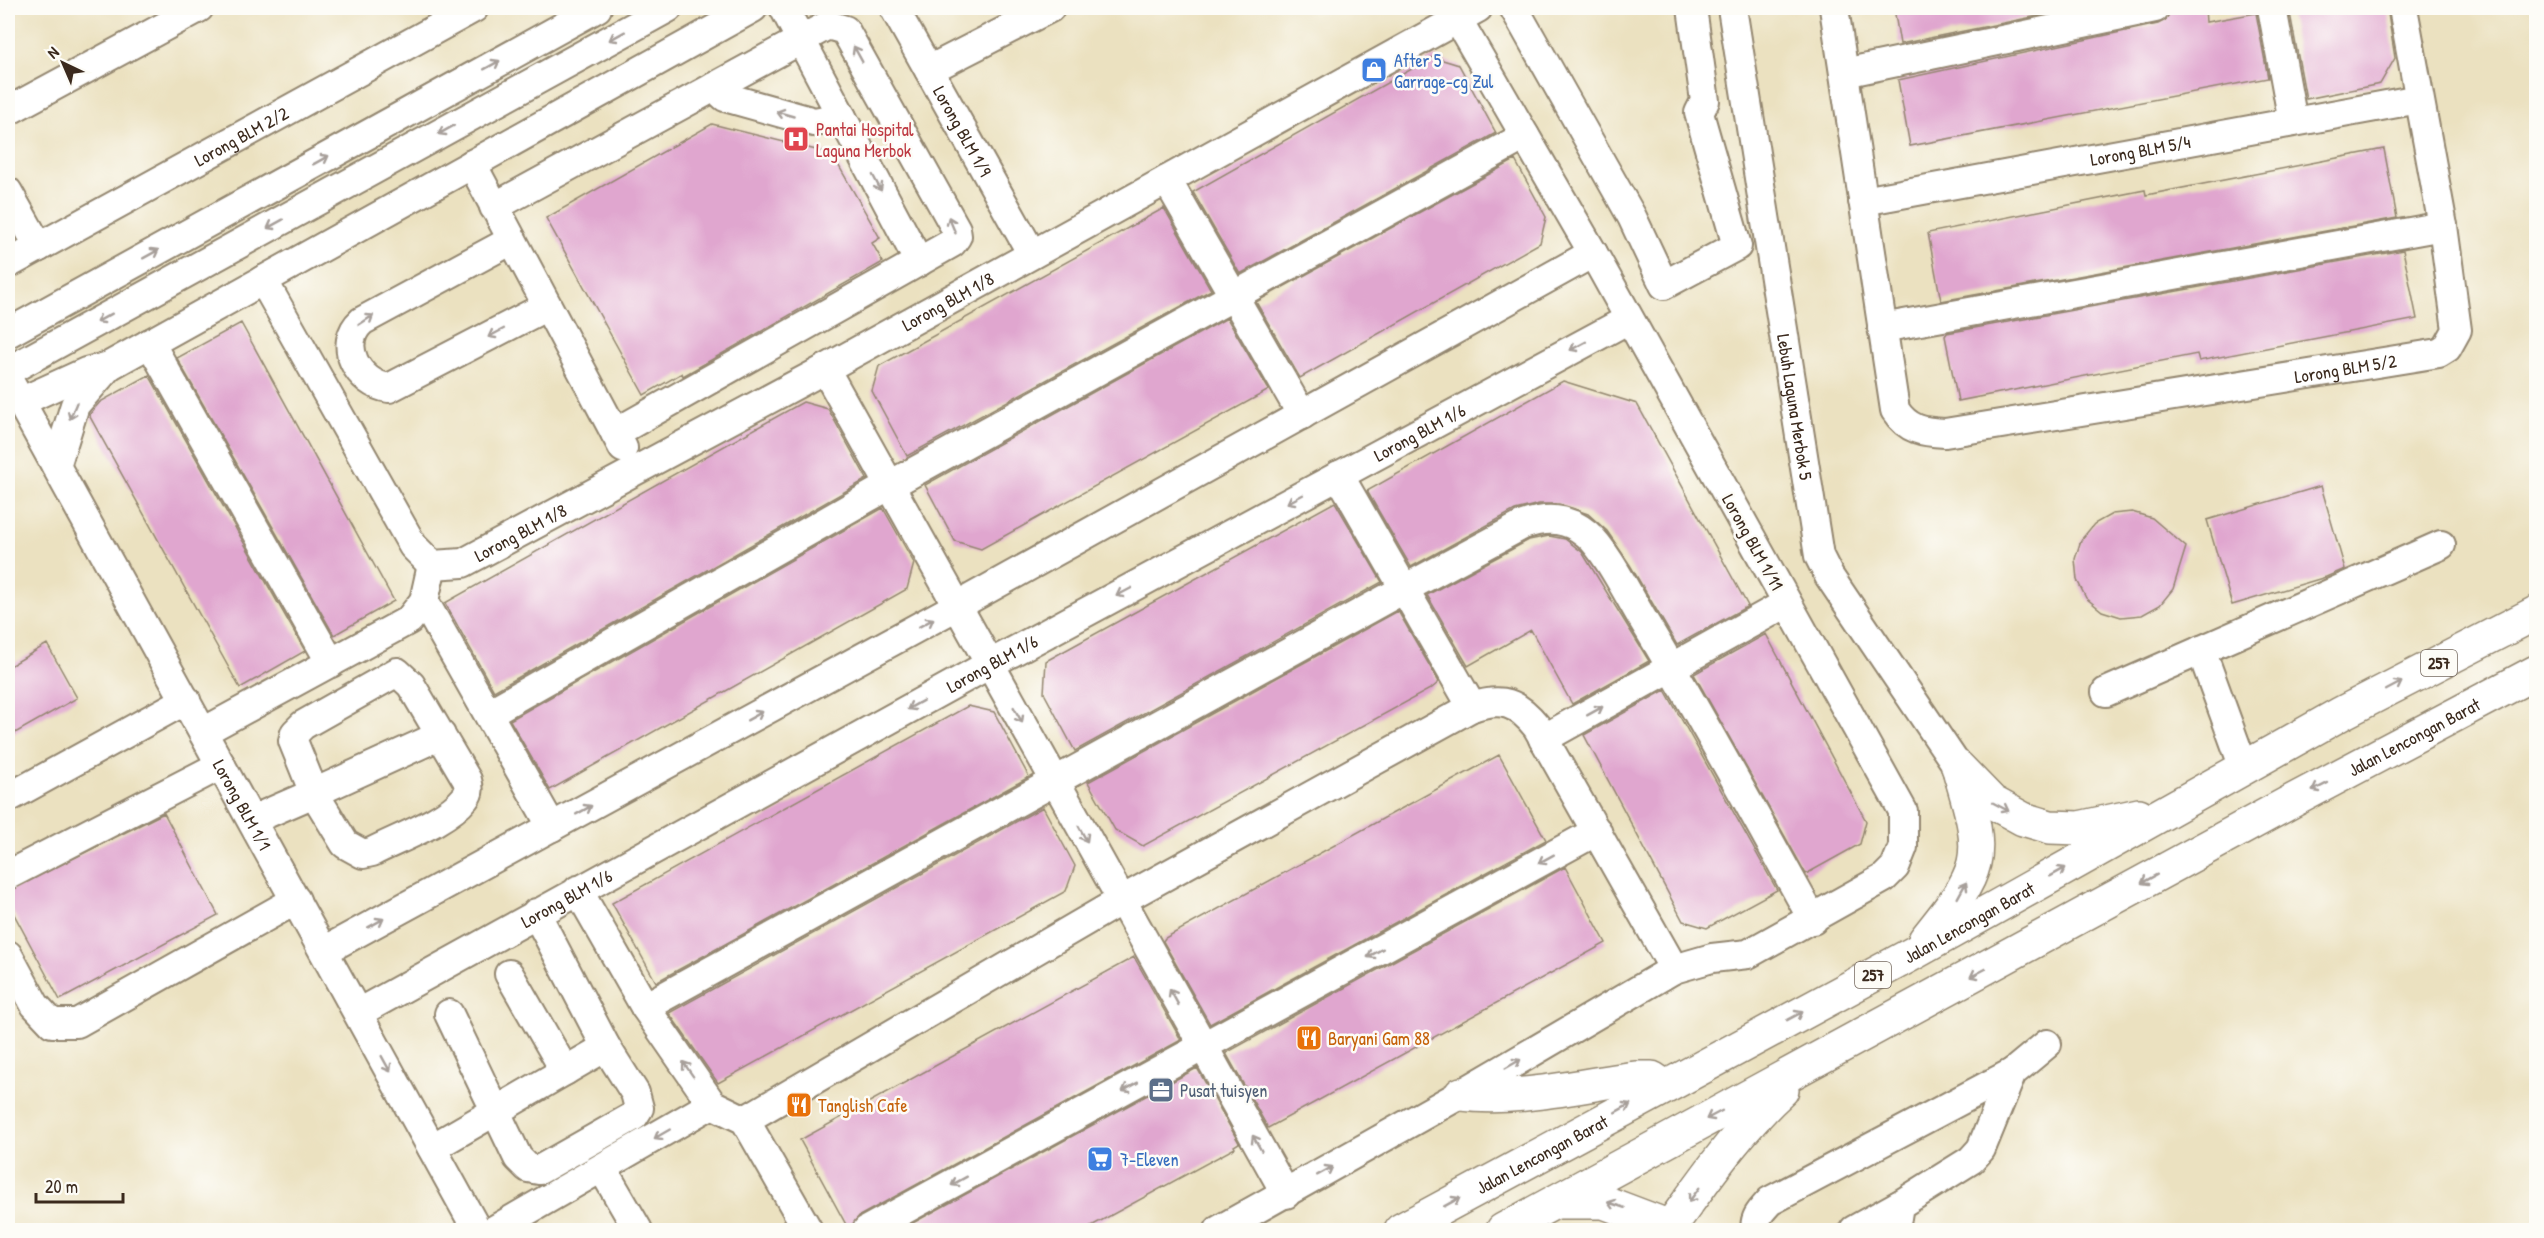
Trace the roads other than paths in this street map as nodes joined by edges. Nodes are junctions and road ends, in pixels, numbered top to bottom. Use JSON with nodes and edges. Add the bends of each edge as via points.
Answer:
{"nodes":[{"id":1,"x":199,"y":8,"type":"edge"},
{"id":2,"x":474,"y":8,"type":"edge"},
{"id":3,"x":597,"y":8,"type":"edge"},
{"id":4,"x":668,"y":8,"type":"edge"},
{"id":5,"x":753,"y":8,"type":"edge"},
{"id":6,"x":784,"y":8,"type":"edge"},
{"id":7,"x":894,"y":8,"type":"edge"},
{"id":8,"x":1050,"y":8,"type":"edge"},
{"id":9,"x":1514,"y":8,"type":"edge"},
{"id":10,"x":1692,"y":8,"type":"edge"},
{"id":11,"x":1732,"y":8,"type":"edge"},
{"id":12,"x":1834,"y":8,"type":"edge"},
{"id":13,"x":2155,"y":8,"type":"edge"},
{"id":14,"x":2272,"y":8,"type":"edge"},
{"id":15,"x":2403,"y":8,"type":"edge"},
{"id":16,"x":1462,"y":11,"type":"edge"},
{"id":17,"x":801,"y":39,"type":"junction"},
{"id":18,"x":929,"y":70,"type":"junction"},
{"id":19,"x":1844,"y":73,"type":"junction"},
{"id":20,"x":714,"y":87,"type":"junction"},
{"id":21,"x":2419,"y":99,"type":"junction"},
{"id":22,"x":8,"y":111,"type":"edge"},
{"id":23,"x":842,"y":117,"type":"junction"},
{"id":24,"x":2293,"y":122,"type":"junction"},
{"id":25,"x":1525,"y":136,"type":"junction"},
{"id":26,"x":472,"y":164,"type":"junction"},
{"id":27,"x":1167,"y":180,"type":"junction"},
{"id":28,"x":8,"y":192,"type":"edge"},
{"id":29,"x":1863,"y":201,"type":"junction"},
{"id":30,"x":494,"y":207,"type":"junction"},
{"id":31,"x":2443,"y":226,"type":"junction"},
{"id":32,"x":512,"y":240,"type":"junction"},
{"id":33,"x":39,"y":247,"type":"junction"},
{"id":34,"x":1032,"y":254,"type":"junction"},
{"id":35,"x":1593,"y":254,"type":"junction"},
{"id":36,"x":919,"y":262,"type":"junction"},
{"id":37,"x":8,"y":264,"type":"edge"},
{"id":38,"x":263,"y":280,"type":"junction"},
{"id":39,"x":1235,"y":297,"type":"junction"},
{"id":40,"x":547,"y":306,"type":"junction"},
{"id":41,"x":1629,"y":319,"type":"junction"},
{"id":42,"x":1882,"y":328,"type":"junction"},
{"id":43,"x":8,"y":333,"type":"edge"},
{"id":44,"x":150,"y":343,"type":"junction"},
{"id":45,"x":109,"y":366,"type":"junction"},
{"id":46,"x":825,"y":369,"type":"junction"},
{"id":47,"x":8,"y":371,"type":"edge"},
{"id":48,"x":14,"y":390,"type":"edge"},
{"id":49,"x":1302,"y":415,"type":"junction"},
{"id":50,"x":615,"y":433,"type":"junction"},
{"id":51,"x":56,"y":466,"type":"junction"},
{"id":52,"x":635,"y":470,"type":"junction"},
{"id":53,"x":1339,"y":475,"type":"junction"},
{"id":54,"x":890,"y":485,"type":"junction"},
{"id":55,"x":2441,"y":545,"type":"dead end"},
{"id":56,"x":432,"y":565,"type":"junction"},
{"id":57,"x":1404,"y":589,"type":"junction"},
{"id":58,"x":424,"y":601,"type":"junction"},
{"id":59,"x":1787,"y":603,"type":"junction"},
{"id":60,"x":957,"y":606,"type":"junction"},
{"id":61,"x":2536,"y":613,"type":"edge"},
{"id":62,"x":2200,"y":650,"type":"junction"},
{"id":63,"x":331,"y":663,"type":"junction"},
{"id":64,"x":990,"y":664,"type":"junction"},
{"id":65,"x":1672,"y":668,"type":"junction"},
{"id":66,"x":2536,"y":672,"type":"edge"},
{"id":67,"x":2106,"y":692,"type":"dead end"},
{"id":68,"x":186,"y":700,"type":"junction"},
{"id":69,"x":1472,"y":707,"type":"junction"},
{"id":70,"x":489,"y":713,"type":"junction"},
{"id":71,"x":203,"y":732,"type":"junction"},
{"id":72,"x":441,"y":735,"type":"junction"},
{"id":73,"x":1544,"y":739,"type":"junction"},
{"id":74,"x":221,"y":765,"type":"junction"},
{"id":75,"x":1958,"y":767,"type":"junction"},
{"id":76,"x":2244,"y":768,"type":"junction"},
{"id":77,"x":1055,"y":783,"type":"junction"},
{"id":78,"x":314,"y":793,"type":"junction"},
{"id":79,"x":8,"y":798,"type":"edge"},
{"id":80,"x":2172,"y":808,"type":"junction"},
{"id":81,"x":252,"y":820,"type":"junction"},
{"id":82,"x":552,"y":827,"type":"junction"},
{"id":83,"x":1597,"y":831,"type":"junction"},
{"id":84,"x":8,"y":875,"type":"edge"},
{"id":85,"x":578,"y":890,"type":"junction"},
{"id":86,"x":296,"y":900,"type":"junction"},
{"id":87,"x":1120,"y":901,"type":"junction"},
{"id":88,"x":536,"y":913,"type":"junction"},
{"id":89,"x":1813,"y":920,"type":"junction"},
{"id":90,"x":324,"y":951,"type":"junction"},
{"id":91,"x":1914,"y":953,"type":"junction"},
{"id":92,"x":8,"y":955,"type":"edge"},
{"id":93,"x":1674,"y":969,"type":"junction"},
{"id":94,"x":509,"y":974,"type":"dead end"},
{"id":95,"x":645,"y":1007,"type":"junction"},
{"id":96,"x":358,"y":1013,"type":"junction"},
{"id":97,"x":449,"y":1014,"type":"dead end"},
{"id":98,"x":2047,"y":1044,"type":"dead end"},
{"id":99,"x":606,"y":1047,"type":"junction"},
{"id":100,"x":1203,"y":1048,"type":"junction"},
{"id":101,"x":1818,"y":1059,"type":"junction"},
{"id":102,"x":565,"y":1071,"type":"junction"},
{"id":103,"x":2012,"y":1072,"type":"junction"},
{"id":104,"x":1664,"y":1086,"type":"junction"},
{"id":105,"x":1461,"y":1094,"type":"junction"},
{"id":106,"x":712,"y":1104,"type":"junction"},
{"id":107,"x":496,"y":1111,"type":"junction"},
{"id":108,"x":745,"y":1120,"type":"junction"},
{"id":109,"x":432,"y":1148,"type":"junction"},
{"id":110,"x":602,"y":1168,"type":"junction"},
{"id":111,"x":1286,"y":1194,"type":"junction"},
{"id":112,"x":1554,"y":1202,"type":"junction"},
{"id":113,"x":1897,"y":1218,"type":"edge"},
{"id":114,"x":1671,"y":1229,"type":"edge"},
{"id":115,"x":477,"y":1230,"type":"edge"},
{"id":116,"x":494,"y":1230,"type":"edge"},
{"id":117,"x":638,"y":1230,"type":"edge"},
{"id":118,"x":808,"y":1230,"type":"edge"},
{"id":119,"x":867,"y":1230,"type":"edge"},
{"id":120,"x":1219,"y":1230,"type":"edge"},
{"id":121,"x":1401,"y":1230,"type":"edge"},
{"id":122,"x":1503,"y":1230,"type":"edge"},
{"id":123,"x":1756,"y":1230,"type":"edge"},
{"id":124,"x":1854,"y":1230,"type":"edge"}],
"edges":[{"from":1,"to":22,"type":"street"},
{"from":2,"to":33,"type":"street","name":"Lorong BLM 2/2"},
{"from":43,"to":3,"type":"street","one_way":true},
{"from":4,"to":47,"type":"street","one_way":true},
{"from":5,"to":26,"type":"street"},
{"from":6,"to":17,"type":"street"},
{"from":7,"to":18,"type":"street","name":"Lorong BLM 1/9"},
{"from":8,"to":18,"type":"street"},
{"from":9,"to":10,"type":"street","via":[[1632,217],[1664,285],[1737,246],[1700,113],[1705,101]]},
{"from":11,"to":75,"type":"street","name":"Lebuh Laguna Merbok 5","via":[[1819,556]]},
{"from":12,"to":19,"type":"street"},
{"from":13,"to":19,"type":"street"},
{"from":14,"to":24,"type":"street"},
{"from":15,"to":21,"type":"street","name":"Lorong BLM 5/2"},
{"from":16,"to":25,"type":"street","name":"Lorong BLM 1/11"},
{"from":16,"to":27,"type":"street","name":"Lorong BLM 1/8"},
{"from":17,"to":20,"type":"street"},
{"from":17,"to":23,"type":"street"},
{"from":36,"to":17,"type":"street","one_way":true,"via":[[952,243],[956,229],[844,30],[828,25]]},
{"from":18,"to":34,"type":"street","name":"Lorong BLM 1/9"},
{"from":19,"to":29,"type":"street"},
{"from":23,"to":20,"type":"street","one_way":true,"via":[[814,122],[725,97]]},
{"from":20,"to":30,"type":"street"},
{"from":21,"to":24,"type":"street","name":"Lorong BLM 5/4"},
{"from":21,"to":31,"type":"street","name":"Lorong BLM 5/2"},
{"from":23,"to":36,"type":"street","one_way":true},
{"from":24,"to":29,"type":"street","name":"Lorong BLM 5/4"},
{"from":25,"to":35,"type":"street","name":"Lorong BLM 1/11"},
{"from":25,"to":39,"type":"street"},
{"from":26,"to":30,"type":"street"},
{"from":26,"to":38,"type":"street"},
{"from":27,"to":34,"type":"street","name":"Lorong BLM 1/8"},
{"from":27,"to":39,"type":"street"},
{"from":28,"to":33,"type":"street"},
{"from":29,"to":42,"type":"street"},
{"from":30,"to":32,"type":"street"},
{"from":31,"to":42,"type":"street"},
{"from":31,"to":42,"type":"street","name":"Lorong BLM 5/2","via":[[2457,330],[2447,348],[2439,353],[1946,433],[1912,428],[1895,410]]},
{"from":32,"to":40,"type":"street"},
{"from":40,"to":32,"type":"street","one_way":true,"via":[[388,388],[368,381],[356,363],[349,339],[362,321]]},
{"from":33,"to":37,"type":"street","name":"Lorong BLM 2/2"},
{"from":34,"to":46,"type":"street","name":"Lorong BLM 1/8"},
{"from":35,"to":41,"type":"street","name":"Lorong BLM 1/11"},
{"from":35,"to":49,"type":"street"},
{"from":36,"to":50,"type":"street"},
{"from":38,"to":44,"type":"street"},
{"from":38,"to":56,"type":"street","via":[[413,546]]},
{"from":39,"to":49,"type":"street"},
{"from":39,"to":54,"type":"street"},
{"from":40,"to":50,"type":"street"},
{"from":41,"to":53,"type":"street","name":"Lorong BLM 1/6","one_way":true},
{"from":41,"to":59,"type":"street","name":"Lorong BLM 1/11"},
{"from":44,"to":45,"type":"street"},
{"from":44,"to":63,"type":"street"},
{"from":45,"to":48,"type":"street"},
{"from":45,"to":51,"type":"street","one_way":true,"via":[[75,405]]},
{"from":46,"to":52,"type":"street","name":"Lorong BLM 1/8"},
{"from":46,"to":54,"type":"street"},
{"from":48,"to":51,"type":"street","name":"Lorong BLM 1/1"},
{"from":49,"to":60,"type":"street"},
{"from":50,"to":52,"type":"street"},
{"from":51,"to":68,"type":"street","name":"Lorong BLM 1/1"},
{"from":52,"to":56,"type":"street","name":"Lorong BLM 1/8","via":[[463,563]]},
{"from":53,"to":57,"type":"street"},
{"from":53,"to":64,"type":"street","name":"Lorong BLM 1/6","one_way":true},
{"from":54,"to":60,"type":"street"},
{"from":54,"to":70,"type":"street"},
{"from":55,"to":62,"type":"street"},
{"from":56,"to":58,"type":"street"},
{"from":57,"to":65,"type":"street","via":[[1523,525],[1543,519],[1569,522],[1588,535],[1607,561]]},
{"from":57,"to":69,"type":"street"},
{"from":57,"to":77,"type":"street"},
{"from":58,"to":63,"type":"street","via":[[409,620]]},
{"from":58,"to":70,"type":"street"},
{"from":59,"to":65,"type":"street"},
{"from":59,"to":89,"type":"street","name":"Lorong BLM 1/11","via":[[1903,811],[1905,827],[1895,867],[1884,878]]},
{"from":60,"to":64,"type":"street"},
{"from":82,"to":60,"type":"street","one_way":true},
{"from":76,"to":61,"type":"highway","name":"Jalan Lencongan Barat","number":"257","one_way":true},
{"from":62,"to":67,"type":"street"},
{"from":62,"to":76,"type":"street"},
{"from":63,"to":71,"type":"street"},
{"from":64,"to":77,"type":"street","one_way":true},
{"from":64,"to":85,"type":"street","name":"Lorong BLM 1/6","one_way":true},
{"from":73,"to":65,"type":"street","one_way":true},
{"from":65,"to":89,"type":"street"},
{"from":66,"to":101,"type":"highway","name":"Jalan Lencongan Barat","one_way":true},
{"from":68,"to":71,"type":"street","name":"Lorong BLM 1/1"},
{"from":68,"to":79,"type":"street"},
{"from":69,"to":73,"type":"street","via":[[1501,701],[1516,707],[1528,716]]},
{"from":69,"to":87,"type":"street"},
{"from":70,"to":82,"type":"street"},
{"from":71,"to":74,"type":"street","name":"Lorong BLM 1/1"},
{"from":72,"to":78,"type":"street"},
{"from":72,"to":78,"type":"street","via":[[411,685],[397,672],[390,674],[295,733],[293,741]]},
{"from":72,"to":78,"type":"street","via":[[467,780],[470,788],[466,797],[451,811],[372,852],[363,854],[345,844]]},
{"from":73,"to":83,"type":"street"},
{"from":74,"to":81,"type":"street","name":"Lorong BLM 1/1"},
{"from":74,"to":84,"type":"street"},
{"from":75,"to":80,"type":"highway","one_way":true,"via":[[1992,802],[2023,819],[2050,827],[2079,828]]},
{"from":91,"to":75,"type":"highway","one_way":true,"via":[[1956,900],[1974,869],[1976,823]]},
{"from":76,"to":80,"type":"highway","name":"Jalan Lencongan Barat","number":"257"},
{"from":77,"to":87,"type":"street","one_way":true},
{"from":77,"to":95,"type":"street"},
{"from":78,"to":81,"type":"street"},
{"from":91,"to":80,"type":"highway","name":"Jalan Lencongan Barat","number":"257","one_way":true},
{"from":81,"to":86,"type":"street","name":"Lorong BLM 1/1"},
{"from":90,"to":82,"type":"street","one_way":true},
{"from":83,"to":93,"type":"street"},
{"from":83,"to":100,"type":"street","one_way":true},
{"from":85,"to":88,"type":"street","name":"Lorong BLM 1/6"},
{"from":85,"to":95,"type":"street"},
{"from":86,"to":90,"type":"street","name":"Lorong BLM 1/1"},
{"from":86,"to":92,"type":"street","via":[[77,1023],[52,1023],[35,1005]]},
{"from":100,"to":87,"type":"street","one_way":true},
{"from":87,"to":108,"type":"street"},
{"from":88,"to":96,"type":"street","name":"Lorong BLM 1/6"},
{"from":88,"to":99,"type":"street"},
{"from":89,"to":93,"type":"street","name":"Lorong BLM 1/11","via":[[1748,954],[1712,958]]},
{"from":90,"to":96,"type":"street","name":"Lorong BLM 1/1"},
{"from":104,"to":91,"type":"highway","name":"Jalan Lencongan Barat","number":"257","one_way":true},
{"from":105,"to":93,"type":"street","name":"Lorong BLM 1/11","one_way":true},
{"from":94,"to":102,"type":"street"},
{"from":106,"to":95,"type":"street","one_way":true},
{"from":96,"to":109,"type":"street","name":"Lorong BLM 1/1","one_way":true},
{"from":97,"to":107,"type":"street"},
{"from":98,"to":103,"type":"street"},
{"from":99,"to":102,"type":"street"},
{"from":99,"to":107,"type":"street","via":[[635,1093],[639,1108],[634,1116],[539,1170],[528,1168],[518,1158]]},
{"from":111,"to":100,"type":"street","one_way":true},
{"from":100,"to":119,"type":"street","one_way":true},
{"from":101,"to":112,"type":"highway","name":"Jalan Lencongan Barat","one_way":true},
{"from":101,"to":114,"type":"highway","one_way":true,"via":[[1762,1108],[1727,1149]]},
{"from":102,"to":107,"type":"street"},
{"from":103,"to":113,"type":"street","via":[[1984,1141],[1971,1160]]},
{"from":103,"to":123,"type":"street","via":[[1770,1201],[1759,1213]]},
{"from":104,"to":105,"type":"highway","via":[[1652,1078],[1635,1078],[1481,1097]]},
{"from":121,"to":104,"type":"highway","name":"Jalan Lencongan Barat","number":"257","one_way":true},
{"from":111,"to":105,"type":"street","name":"Lorong BLM 1/11","one_way":true},
{"from":106,"to":108,"type":"street"},
{"from":106,"to":110,"type":"street","one_way":true},
{"from":107,"to":109,"type":"street"},
{"from":108,"to":118,"type":"street"},
{"from":109,"to":115,"type":"street","name":"Lorong BLM 1/1"},
{"from":110,"to":116,"type":"street"},
{"from":110,"to":117,"type":"street"},
{"from":111,"to":120,"type":"street","name":"Lorong BLM 1/11"},
{"from":114,"to":112,"type":"highway","one_way":true,"via":[[1604,1202]]},
{"from":112,"to":122,"type":"highway","name":"Jalan Lencongan Barat"},
{"from":113,"to":124,"type":"street"}]}
